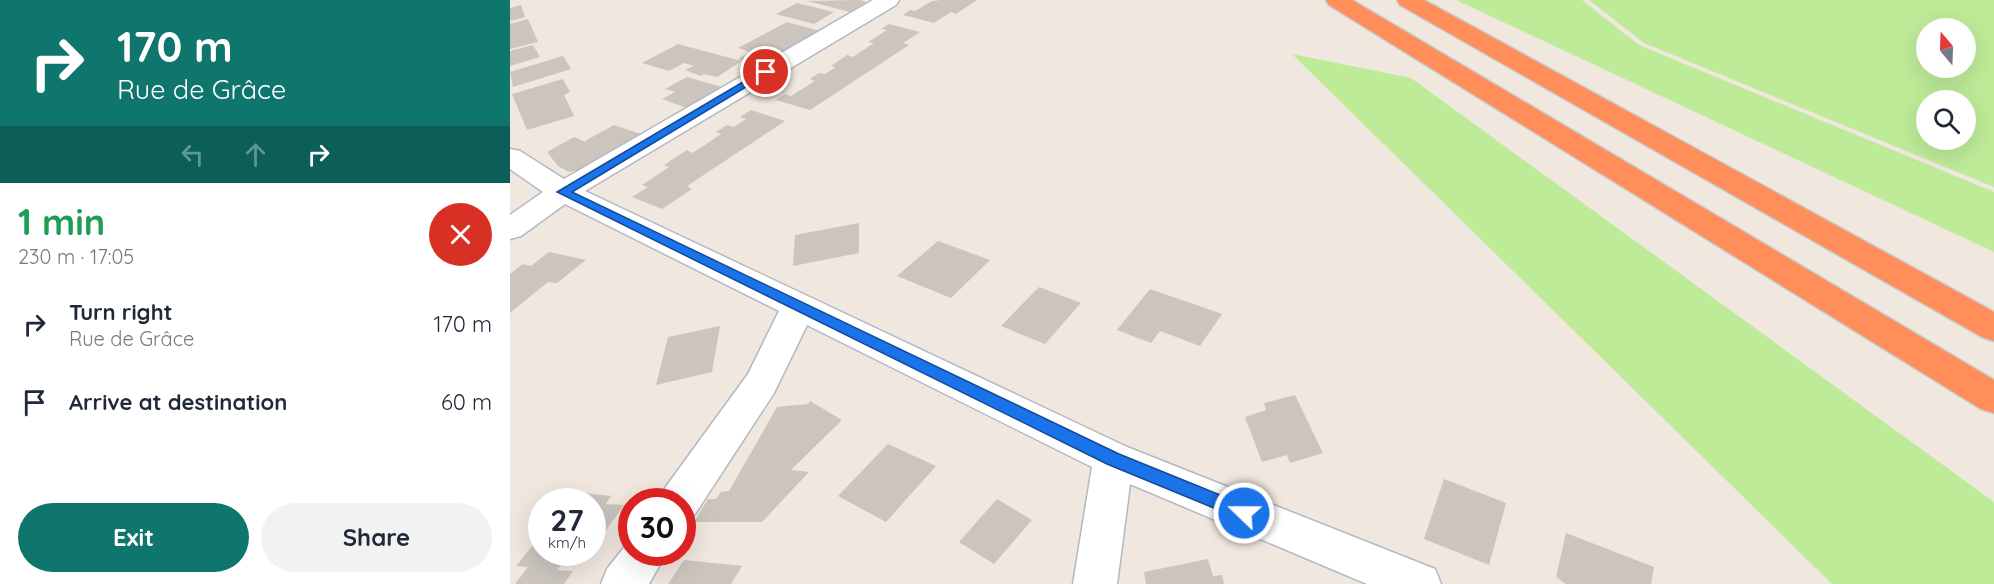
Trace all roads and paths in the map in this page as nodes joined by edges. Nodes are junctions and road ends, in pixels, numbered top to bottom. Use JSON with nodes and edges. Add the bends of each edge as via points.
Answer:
{"nodes":[{"id":1,"x":888,"y":0,"type":"edge"},
{"id":2,"x":1337,"y":0,"type":"edge"},
{"id":3,"x":1408,"y":0,"type":"edge"},
{"id":4,"x":510,"y":157,"type":"edge"},
{"id":5,"x":563,"y":192,"type":"junction"},
{"id":6,"x":510,"y":229,"type":"edge"},
{"id":7,"x":798,"y":308,"type":"junction"},
{"id":8,"x":1994,"y":328,"type":"edge"},
{"id":9,"x":1994,"y":398,"type":"edge"},
{"id":10,"x":1113,"y":459,"type":"junction"},
{"id":11,"x":689,"y":488,"type":"edge"},
{"id":12,"x":635,"y":566,"type":"edge"},
{"id":13,"x":623,"y":584,"type":"edge"},
{"id":14,"x":1095,"y":584,"type":"edge"},
{"id":15,"x":1419,"y":584,"type":"edge"}],
"edges":[{"from":1,"to":5,"type":"street"},
{"from":2,"to":9,"type":"highway"},
{"from":3,"to":8,"type":"highway"},
{"from":4,"to":5,"type":"street"},
{"from":5,"to":6,"type":"street"},
{"from":5,"to":7,"type":"street"},
{"from":7,"to":10,"type":"street"},
{"from":7,"to":11,"type":"street","via":[[761,383]]},
{"from":10,"to":14,"type":"street"},
{"from":10,"to":15,"type":"street"},
{"from":12,"to":13,"type":"street"}]}
